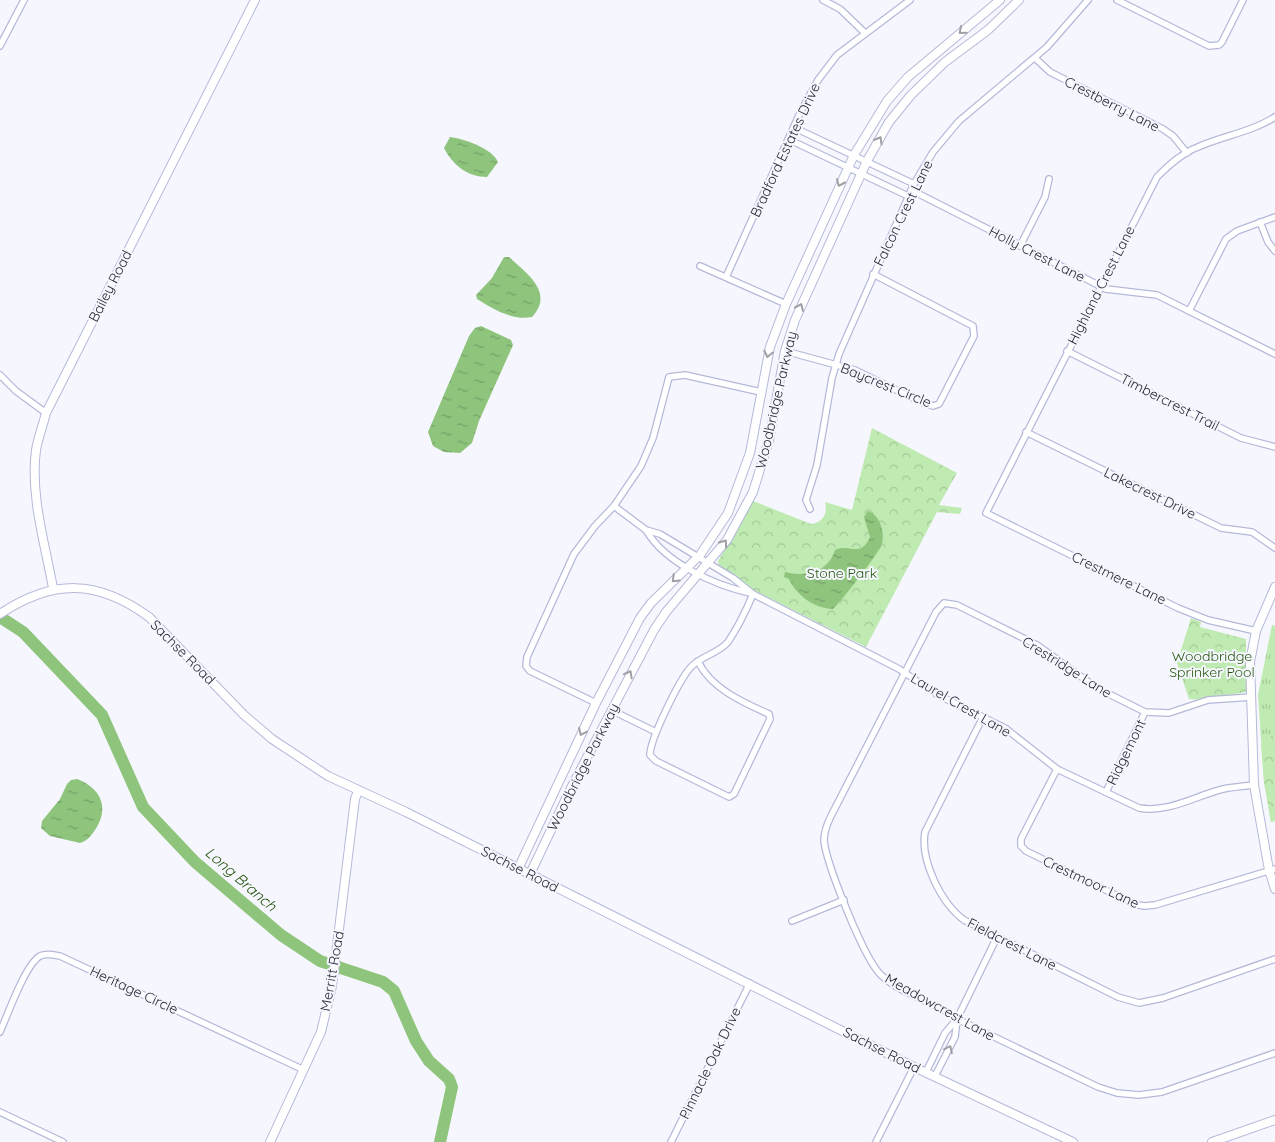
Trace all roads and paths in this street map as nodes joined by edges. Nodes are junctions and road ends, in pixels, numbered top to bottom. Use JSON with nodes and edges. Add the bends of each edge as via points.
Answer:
{"nodes":[{"id":1,"x":24,"y":0,"type":"edge"},
{"id":2,"x":255,"y":0,"type":"edge"},
{"id":3,"x":823,"y":0,"type":"edge"},
{"id":4,"x":910,"y":0,"type":"edge"},
{"id":5,"x":1000,"y":0,"type":"edge"},
{"id":6,"x":1019,"y":0,"type":"edge"},
{"id":7,"x":1088,"y":0,"type":"edge"},
{"id":8,"x":1117,"y":0,"type":"edge"},
{"id":9,"x":1243,"y":0,"type":"edge"},
{"id":10,"x":865,"y":34,"type":"junction"},
{"id":11,"x":0,"y":46,"type":"edge"},
{"id":12,"x":1035,"y":58,"type":"junction"},
{"id":13,"x":1275,"y":117,"type":"edge"},
{"id":14,"x":795,"y":128,"type":"junction"},
{"id":15,"x":790,"y":140,"type":"junction"},
{"id":16,"x":1187,"y":152,"type":"junction"},
{"id":17,"x":854,"y":154,"type":"junction"},
{"id":18,"x":867,"y":161,"type":"junction"},
{"id":19,"x":848,"y":166,"type":"junction"},
{"id":20,"x":862,"y":173,"type":"junction"},
{"id":21,"x":1049,"y":179,"type":"dead end"},
{"id":22,"x":914,"y":184,"type":"junction"},
{"id":23,"x":910,"y":193,"type":"junction"},
{"id":24,"x":1275,"y":217,"type":"edge"},
{"id":25,"x":1260,"y":222,"type":"junction"},
{"id":26,"x":1020,"y":246,"type":"junction"},
{"id":27,"x":1275,"y":250,"type":"edge"},
{"id":28,"x":700,"y":266,"type":"dead end"},
{"id":29,"x":873,"y":274,"type":"junction"},
{"id":30,"x":726,"y":278,"type":"junction"},
{"id":31,"x":1100,"y":286,"type":"junction"},
{"id":32,"x":786,"y":304,"type":"junction"},
{"id":33,"x":1189,"y":311,"type":"junction"},
{"id":34,"x":785,"y":351,"type":"junction"},
{"id":35,"x":1067,"y":351,"type":"junction"},
{"id":36,"x":1275,"y":354,"type":"edge"},
{"id":37,"x":836,"y":365,"type":"junction"},
{"id":38,"x":0,"y":375,"type":"edge"},
{"id":39,"x":761,"y":392,"type":"junction"},
{"id":40,"x":46,"y":413,"type":"junction"},
{"id":41,"x":1026,"y":432,"type":"junction"},
{"id":42,"x":1275,"y":447,"type":"edge"},
{"id":43,"x":614,"y":506,"type":"junction"},
{"id":44,"x":810,"y":509,"type":"dead end"},
{"id":45,"x":986,"y":513,"type":"joint"},
{"id":46,"x":646,"y":530,"type":"junction"},
{"id":47,"x":1275,"y":548,"type":"edge"},
{"id":48,"x":697,"y":558,"type":"junction"},
{"id":49,"x":708,"y":564,"type":"junction"},
{"id":50,"x":687,"y":567,"type":"junction"},
{"id":51,"x":700,"y":574,"type":"junction"},
{"id":52,"x":1275,"y":587,"type":"edge"},
{"id":53,"x":54,"y":588,"type":"junction"},
{"id":54,"x":753,"y":594,"type":"junction"},
{"id":55,"x":944,"y":603,"type":"joint"},
{"id":56,"x":0,"y":614,"type":"edge"},
{"id":57,"x":1256,"y":631,"type":"junction"},
{"id":58,"x":698,"y":661,"type":"junction"},
{"id":59,"x":905,"y":673,"type":"junction"},
{"id":60,"x":1252,"y":697,"type":"junction"},
{"id":61,"x":596,"y":703,"type":"junction"},
{"id":62,"x":611,"y":710,"type":"junction"},
{"id":63,"x":1146,"y":712,"type":"junction"},
{"id":64,"x":983,"y":717,"type":"junction"},
{"id":65,"x":656,"y":732,"type":"junction"},
{"id":66,"x":1057,"y":769,"type":"junction"},
{"id":67,"x":1254,"y":785,"type":"junction"},
{"id":68,"x":358,"y":791,"type":"junction"},
{"id":69,"x":1106,"y":792,"type":"junction"},
{"id":70,"x":518,"y":868,"type":"junction"},
{"id":71,"x":1272,"y":869,"type":"edge"},
{"id":72,"x":530,"y":874,"type":"junction"},
{"id":73,"x":1275,"y":889,"type":"edge"},
{"id":74,"x":844,"y":900,"type":"junction"},
{"id":75,"x":792,"y":921,"type":"dead end"},
{"id":76,"x":997,"y":937,"type":"junction"},
{"id":77,"x":1275,"y":959,"type":"edge"},
{"id":78,"x":750,"y":983,"type":"junction"},
{"id":79,"x":957,"y":1019,"type":"junction"},
{"id":80,"x":0,"y":1032,"type":"edge"},
{"id":81,"x":1275,"y":1053,"type":"edge"},
{"id":82,"x":914,"y":1067,"type":"junction"},
{"id":83,"x":304,"y":1070,"type":"junction"},
{"id":84,"x":926,"y":1072,"type":"junction"},
{"id":85,"x":935,"y":1076,"type":"junction"},
{"id":86,"x":0,"y":1112,"type":"edge"},
{"id":87,"x":1275,"y":1120,"type":"edge"},
{"id":88,"x":64,"y":1142,"type":"edge"},
{"id":89,"x":270,"y":1142,"type":"edge"},
{"id":90,"x":671,"y":1142,"type":"edge"},
{"id":91,"x":876,"y":1142,"type":"edge"},
{"id":92,"x":1073,"y":1142,"type":"edge"},
{"id":93,"x":1212,"y":1142,"type":"edge"}],
"edges":[{"from":1,"to":11,"type":"street"},
{"from":2,"to":40,"type":"main road","name":"Bailey Road"},
{"from":3,"to":10,"type":"street","via":[[840,9]]},
{"from":4,"to":10,"type":"street","name":"Bradford Estates Drive"},
{"from":5,"to":17,"type":"main road","name":"Woodbridge Parkway","one_way":true,"via":[[908,77],[887,101]]},
{"from":18,"to":6,"type":"main road","name":"Woodbridge Parkway","one_way":true,"via":[[889,122],[911,95]]},
{"from":7,"to":12,"type":"street","name":"Falcon Crest Lane"},
{"from":8,"to":9,"type":"street","via":[[1205,44],[1216,46],[1222,42]]},
{"from":10,"to":14,"type":"street","name":"Bradford Estates Drive","via":[[837,55],[818,80]]},
{"from":12,"to":16,"type":"street","name":"Crestberry Lane","via":[[1050,72],[1163,129]]},
{"from":12,"to":22,"type":"street","name":"Falcon Crest Lane","via":[[960,121],[933,152]]},
{"from":13,"to":16,"type":"street","name":"Highland Crest Lane","via":[[1255,128]]},
{"from":14,"to":15,"type":"street","name":"Bradford Estates Drive"},
{"from":14,"to":17,"type":"street"},
{"from":15,"to":19,"type":"street","name":"Holly Crest Lane"},
{"from":15,"to":30,"type":"street","name":"Bradford Estates Drive"},
{"from":16,"to":31,"type":"street","name":"Highland Crest Lane","via":[[1167,167],[1153,184]]},
{"from":17,"to":18,"type":"street"},
{"from":17,"to":19,"type":"main road","name":"Woodbridge Parkway"},
{"from":18,"to":20,"type":"main road","name":"Woodbridge Parkway"},
{"from":18,"to":22,"type":"street"},
{"from":19,"to":20,"type":"street","name":"Holly Crest Lane"},
{"from":19,"to":32,"type":"main road","name":"Woodbridge Parkway","one_way":true},
{"from":20,"to":23,"type":"street","name":"Holly Crest Lane"},
{"from":34,"to":20,"type":"main road","name":"Woodbridge Parkway","one_way":true,"via":[[795,320]]},
{"from":21,"to":26,"type":"street","via":[[1045,197]]},
{"from":22,"to":23,"type":"street","name":"Falcon Crest Lane"},
{"from":23,"to":26,"type":"street","name":"Holly Crest Lane"},
{"from":23,"to":29,"type":"street","name":"Falcon Crest Lane"},
{"from":24,"to":25,"type":"street"},
{"from":25,"to":27,"type":"street"},
{"from":25,"to":33,"type":"street","via":[[1226,239]]},
{"from":26,"to":31,"type":"street","name":"Holly Crest Lane"},
{"from":28,"to":30,"type":"street"},
{"from":29,"to":37,"type":"street","name":"Falcon Crest Lane","via":[[842,343]]},
{"from":29,"to":37,"type":"street","name":"Baycrest Circle","via":[[970,323],[975,330],[974,336],[944,397],[936,406],[864,373]]},
{"from":30,"to":32,"type":"street"},
{"from":31,"to":33,"type":"street","name":"Holly Crest Lane","via":[[1115,291],[1152,294]]},
{"from":31,"to":35,"type":"street","name":"Highland Crest Lane"},
{"from":32,"to":39,"type":"main road","name":"Woodbridge Parkway","one_way":true,"via":[[770,348]]},
{"from":33,"to":36,"type":"street","name":"Holly Crest Lane"},
{"from":34,"to":37,"type":"street","name":"Baycrest Circle"},
{"from":49,"to":34,"type":"main road","name":"Woodbridge Parkway","one_way":true,"via":[[727,540],[761,471]]},
{"from":35,"to":41,"type":"street","name":"Highland Crest Lane"},
{"from":35,"to":42,"type":"street","name":"Timbercrest Trail","via":[[1241,438]]},
{"from":37,"to":44,"type":"street","name":"Falcon Crest Lane","via":[[822,442],[806,500]]},
{"from":38,"to":40,"type":"street"},
{"from":39,"to":43,"type":"street","via":[[685,375],[669,377],[648,451]]},
{"from":39,"to":48,"type":"main road","name":"Woodbridge Parkway","via":[[739,486],[724,520]]},
{"from":40,"to":53,"type":"main road","name":"Bailey Road","via":[[36,450],[36,482],[38,510]]},
{"from":41,"to":45,"type":"street","name":"Highland Crest Lane"},
{"from":41,"to":47,"type":"street","name":"Lakecrest Drive","via":[[1221,528],[1252,532]]},
{"from":43,"to":46,"type":"street"},
{"from":43,"to":61,"type":"street","via":[[574,554],[526,662],[530,671]]},
{"from":45,"to":57,"type":"street","name":"Crestmere Lane","via":[[1178,608],[1208,620]]},
{"from":46,"to":48,"type":"street","name":"Laurel Crest Lane","via":[[660,534]]},
{"from":46,"to":50,"type":"street","name":"Laurel Crest Lane","via":[[653,542]]},
{"from":48,"to":49,"type":"street","name":"Laurel Crest Lane"},
{"from":48,"to":50,"type":"main road","name":"Woodbridge Parkway"},
{"from":49,"to":51,"type":"main road","name":"Woodbridge Parkway"},
{"from":49,"to":54,"type":"street","name":"Laurel Crest Lane"},
{"from":50,"to":51,"type":"street","name":"Laurel Crest Lane"},
{"from":50,"to":61,"type":"main road","name":"Woodbridge Parkway","one_way":true,"via":[[651,603]]},
{"from":51,"to":54,"type":"street","name":"Laurel Crest Lane","via":[[729,589]]},
{"from":62,"to":51,"type":"main road","name":"Woodbridge Parkway","one_way":true,"via":[[654,630]]},
{"from":52,"to":57,"type":"main road"},
{"from":53,"to":56,"type":"main road","name":"Sachse Road","via":[[19,601]]},
{"from":53,"to":68,"type":"main road","name":"Sachse Road","via":[[110,593],[132,605],[149,617],[244,715],[272,739],[328,776]]},
{"from":54,"to":58,"type":"street","via":[[728,641]]},
{"from":54,"to":59,"type":"street","name":"Laurel Crest Lane"},
{"from":55,"to":59,"type":"street","name":"Meadowcrest Lane","via":[[936,612]]},
{"from":55,"to":63,"type":"street","name":"Crestridge Lane","via":[[957,605],[1037,646],[1097,688]]},
{"from":57,"to":60,"type":"main road","via":[[1250,662]]},
{"from":58,"to":65,"type":"street","via":[[684,677]]},
{"from":58,"to":65,"type":"street","via":[[709,679],[740,700],[769,714],[767,727],[734,794],[729,797],[722,795],[656,761],[650,756]]},
{"from":59,"to":64,"type":"street","name":"Laurel Crest Lane","via":[[938,695]]},
{"from":59,"to":74,"type":"street","name":"Meadowcrest Lane","via":[[824,833],[826,850]]},
{"from":60,"to":63,"type":"street","name":"Crestridge Lane","via":[[1208,700],[1169,713]]},
{"from":60,"to":67,"type":"main road"},
{"from":61,"to":70,"type":"main road","name":"Woodbridge Parkway","one_way":true},
{"from":62,"to":65,"type":"street"},
{"from":62,"to":72,"type":"main road","name":"Woodbridge Parkway"},
{"from":63,"to":69,"type":"street","name":"Ridgemont"},
{"from":64,"to":66,"type":"street","name":"Laurel Crest Lane","via":[[1005,728]]},
{"from":64,"to":76,"type":"street","name":"Fieldcrest Lane","via":[[925,832],[923,844],[943,899],[952,912]]},
{"from":66,"to":69,"type":"street","name":"Laurel Crest Lane"},
{"from":66,"to":71,"type":"street","name":"Crestmoor Lane","via":[[1021,839],[1021,846],[1134,904],[1155,905]]},
{"from":67,"to":69,"type":"street","name":"Laurel Crest Lane","via":[[1224,789],[1153,810],[1140,808]]},
{"from":67,"to":71,"type":"main road"},
{"from":68,"to":70,"type":"main road","name":"Sachse Road"},
{"from":68,"to":83,"type":"main road","name":"Merritt Road","via":[[332,986],[321,1032]]},
{"from":70,"to":72,"type":"main road","name":"Sachse Road"},
{"from":71,"to":73,"type":"main road"},
{"from":72,"to":78,"type":"main road","name":"Sachse Road"},
{"from":74,"to":75,"type":"street"},
{"from":74,"to":79,"type":"street","name":"Meadowcrest Lane","via":[[868,957],[881,975]]},
{"from":76,"to":77,"type":"street","name":"Fieldcrest Lane","via":[[1118,997],[1139,1003],[1163,998]]},
{"from":76,"to":79,"type":"street"},
{"from":78,"to":82,"type":"main road","name":"Sachse Road"},
{"from":78,"to":90,"type":"street","name":"Pinnacle Oak Drive"},
{"from":79,"to":81,"type":"street","name":"Meadowcrest Lane","via":[[1098,1087],[1117,1093],[1162,1092]]},
{"from":79,"to":84,"type":"street","via":[[945,1033]]},
{"from":85,"to":79,"type":"street","one_way":true,"via":[[954,1037]]},
{"from":80,"to":83,"type":"street","name":"Heritage Circle","via":[[32,963],[41,955],[49,954],[60,956]]},
{"from":82,"to":84,"type":"main road","name":"Sachse Road"},
{"from":82,"to":91,"type":"street"},
{"from":83,"to":89,"type":"main road","name":"Merritt Road"},
{"from":84,"to":85,"type":"main road","name":"Sachse Road"},
{"from":85,"to":92,"type":"main road","name":"Sachse Road"},
{"from":86,"to":88,"type":"street"},
{"from":87,"to":93,"type":"main road"}]}
